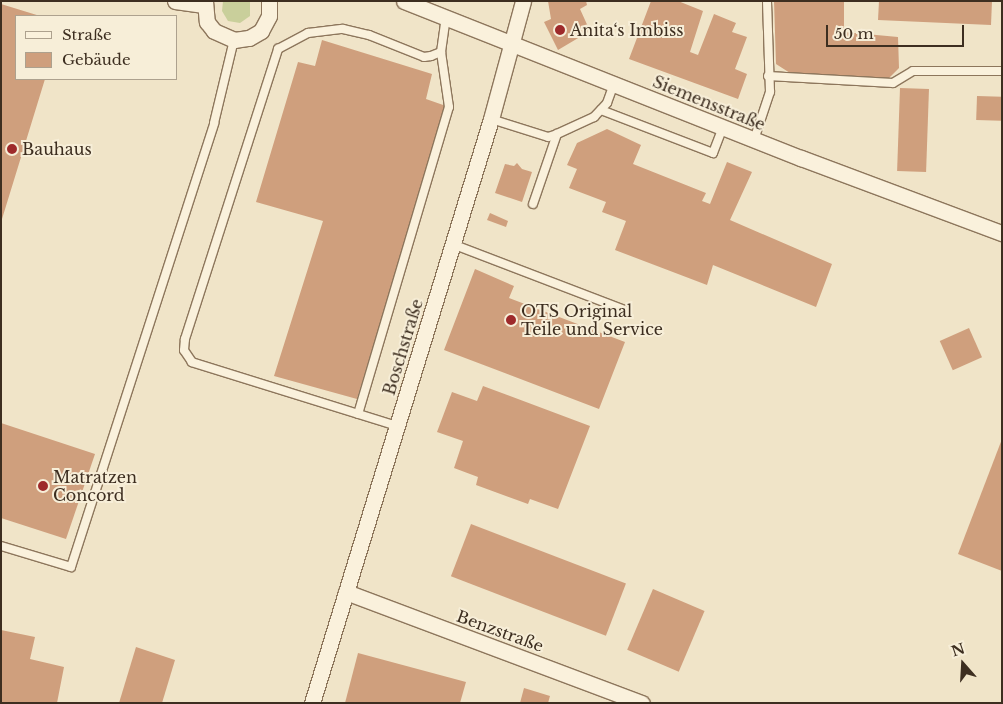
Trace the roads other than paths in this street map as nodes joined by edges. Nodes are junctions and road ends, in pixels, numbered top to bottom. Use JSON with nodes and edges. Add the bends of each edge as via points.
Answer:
{"nodes":[{"id":1,"x":175,"y":1,"type":"edge"},
{"id":2,"x":404,"y":1,"type":"edge"},
{"id":3,"x":524,"y":1,"type":"edge"},
{"id":4,"x":767,"y":1,"type":"edge"},
{"id":5,"x":272,"y":2,"type":"edge"},
{"id":6,"x":205,"y":3,"type":"edge"},
{"id":7,"x":446,"y":16,"type":"junction"},
{"id":8,"x":234,"y":40,"type":"junction"},
{"id":9,"x":512,"y":44,"type":"junction"},
{"id":10,"x":441,"y":52,"type":"junction"},
{"id":11,"x":1002,"y":72,"type":"edge"},
{"id":12,"x":768,"y":76,"type":"junction"},
{"id":13,"x":614,"y":84,"type":"junction"},
{"id":14,"x":601,"y":110,"type":"junction"},
{"id":15,"x":491,"y":119,"type":"junction"},
{"id":16,"x":723,"y":127,"type":"junction"},
{"id":17,"x":557,"y":134,"type":"junction"},
{"id":18,"x":754,"y":140,"type":"junction"},
{"id":19,"x":533,"y":204,"type":"dead end"},
{"id":20,"x":1002,"y":233,"type":"edge"},
{"id":21,"x":452,"y":244,"type":"junction"},
{"id":22,"x":625,"y":310,"type":"dead end"},
{"id":23,"x":358,"y":414,"type":"junction"},
{"id":24,"x":397,"y":426,"type":"junction"},
{"id":25,"x":1,"y":546,"type":"edge"},
{"id":26,"x":346,"y":592,"type":"junction"},
{"id":27,"x":312,"y":703,"type":"edge"},
{"id":28,"x":642,"y":703,"type":"edge"}],
"edges":[{"from":1,"to":6,"type":"street"},
{"from":2,"to":7,"type":"street","name":"Siemensstraße"},
{"from":3,"to":9,"type":"street","name":"Boschstraße"},
{"from":4,"to":12,"type":"lane"},
{"from":5,"to":8,"type":"street","via":[[269,16],[260,31],[249,38]]},
{"from":6,"to":8,"type":"street","via":[[207,22],[214,31]]},
{"from":7,"to":9,"type":"street","name":"Siemensstraße"},
{"from":7,"to":10,"type":"lane"},
{"from":8,"to":25,"type":"lane","via":[[214,122],[71,567]]},
{"from":9,"to":13,"type":"street","name":"Siemensstraße"},
{"from":9,"to":15,"type":"street","name":"Boschstraße"},
{"from":10,"to":23,"type":"lane","via":[[448,92],[443,129]]},
{"from":10,"to":23,"type":"lane","via":[[424,57],[369,35],[343,29],[308,33],[278,49],[185,339],[184,350],[192,362]]},
{"from":11,"to":12,"type":"lane","via":[[913,71],[883,83]]},
{"from":12,"to":18,"type":"lane","via":[[770,92],[766,111]]},
{"from":13,"to":14,"type":"lane"},
{"from":13,"to":16,"type":"street","name":"Siemensstraße"},
{"from":14,"to":16,"type":"lane","via":[[713,154]]},
{"from":14,"to":17,"type":"lane","via":[[594,117]]},
{"from":15,"to":17,"type":"lane","via":[[548,137]]},
{"from":15,"to":21,"type":"street","name":"Boschstraße"},
{"from":16,"to":18,"type":"street","name":"Siemensstraße"},
{"from":17,"to":19,"type":"lane"},
{"from":18,"to":20,"type":"street","name":"Siemensstraße"},
{"from":21,"to":22,"type":"lane"},
{"from":21,"to":24,"type":"street","name":"Boschstraße"},
{"from":23,"to":24,"type":"lane"},
{"from":24,"to":26,"type":"street","name":"Boschstraße"},
{"from":26,"to":27,"type":"street","name":"Boschstraße"},
{"from":26,"to":28,"type":"street","name":"Benzstraße"}]}
